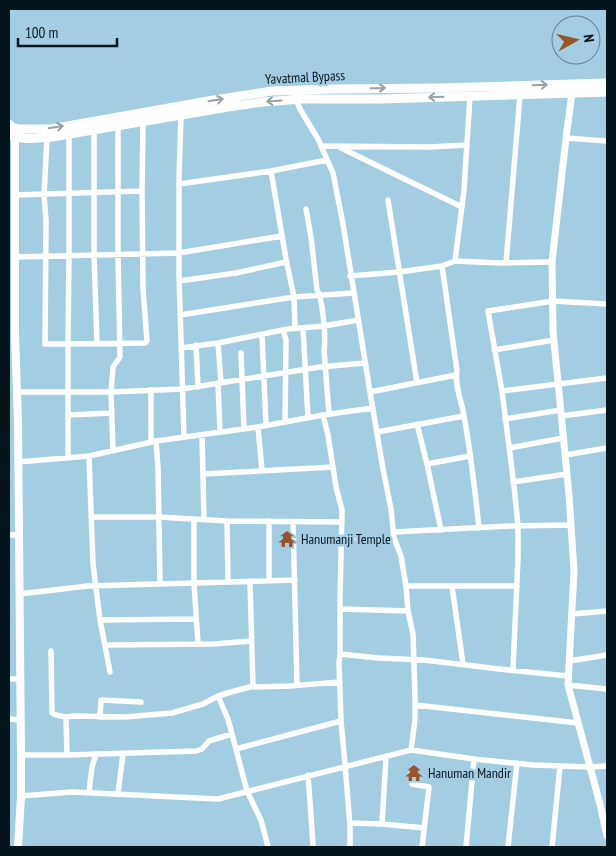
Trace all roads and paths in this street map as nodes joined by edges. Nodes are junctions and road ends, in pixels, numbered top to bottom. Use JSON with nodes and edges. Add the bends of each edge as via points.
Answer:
{"nodes":[{"id":1,"x":607,"y":83,"type":"edge"},
{"id":2,"x":607,"y":92,"type":"edge"},
{"id":3,"x":572,"y":94,"type":"junction"},
{"id":4,"x":295,"y":95,"type":"junction"},
{"id":5,"x":520,"y":95,"type":"junction"},
{"id":6,"x":470,"y":96,"type":"junction"},
{"id":7,"x":181,"y":115,"type":"junction"},
{"id":8,"x":142,"y":122,"type":"junction"},
{"id":9,"x":9,"y":124,"type":"edge"},
{"id":10,"x":118,"y":126,"type":"junction"},
{"id":11,"x":94,"y":130,"type":"junction"},
{"id":12,"x":68,"y":134,"type":"junction"},
{"id":13,"x":13,"y":135,"type":"edge"},
{"id":14,"x":46,"y":138,"type":"junction"},
{"id":15,"x":566,"y":138,"type":"junction"},
{"id":16,"x":607,"y":141,"type":"edge"},
{"id":17,"x":467,"y":145,"type":"junction"},
{"id":18,"x":321,"y":146,"type":"junction"},
{"id":19,"x":339,"y":147,"type":"junction"},
{"id":20,"x":327,"y":160,"type":"junction"},
{"id":21,"x":271,"y":171,"type":"junction"},
{"id":22,"x":179,"y":184,"type":"junction"},
{"id":23,"x":142,"y":191,"type":"junction"},
{"id":24,"x":118,"y":192,"type":"junction"},
{"id":25,"x":94,"y":193,"type":"junction"},
{"id":26,"x":69,"y":194,"type":"junction"},
{"id":27,"x":15,"y":195,"type":"junction"},
{"id":28,"x":44,"y":195,"type":"junction"},
{"id":29,"x":388,"y":200,"type":"dead end"},
{"id":30,"x":462,"y":207,"type":"junction"},
{"id":31,"x":306,"y":209,"type":"dead end"},
{"id":32,"x":282,"y":236,"type":"junction"},
{"id":33,"x":179,"y":253,"type":"junction"},
{"id":34,"x":143,"y":254,"type":"junction"},
{"id":35,"x":94,"y":255,"type":"junction"},
{"id":36,"x":118,"y":255,"type":"junction"},
{"id":37,"x":46,"y":256,"type":"junction"},
{"id":38,"x":69,"y":256,"type":"junction"},
{"id":39,"x":15,"y":257,"type":"junction"},
{"id":40,"x":455,"y":261,"type":"junction"},
{"id":41,"x":286,"y":262,"type":"junction"},
{"id":42,"x":552,"y":262,"type":"junction"},
{"id":43,"x":506,"y":263,"type":"junction"},
{"id":44,"x":442,"y":266,"type":"junction"},
{"id":45,"x":399,"y":272,"type":"junction"},
{"id":46,"x":350,"y":276,"type":"junction"},
{"id":47,"x":179,"y":281,"type":"junction"},
{"id":48,"x":12,"y":282,"type":"edge"},
{"id":49,"x":353,"y":293,"type":"junction"},
{"id":50,"x":320,"y":295,"type":"junction"},
{"id":51,"x":294,"y":297,"type":"junction"},
{"id":52,"x":553,"y":302,"type":"junction"},
{"id":53,"x":607,"y":304,"type":"edge"},
{"id":54,"x":180,"y":315,"type":"junction"},
{"id":55,"x":358,"y":320,"type":"junction"},
{"id":56,"x":324,"y":326,"type":"junction"},
{"id":57,"x":295,"y":328,"type":"junction"},
{"id":58,"x":304,"y":328,"type":"junction"},
{"id":59,"x":283,"y":330,"type":"junction"},
{"id":60,"x":262,"y":335,"type":"junction"},
{"id":61,"x":554,"y":340,"type":"junction"},
{"id":62,"x":68,"y":343,"type":"junction"},
{"id":63,"x":97,"y":343,"type":"junction"},
{"id":64,"x":218,"y":343,"type":"junction"},
{"id":65,"x":119,"y":344,"type":"junction"},
{"id":66,"x":196,"y":345,"type":"junction"},
{"id":67,"x":181,"y":348,"type":"junction"},
{"id":68,"x":494,"y":350,"type":"junction"},
{"id":69,"x":241,"y":353,"type":"dead end"},
{"id":70,"x":365,"y":363,"type":"junction"},
{"id":71,"x":326,"y":367,"type":"junction"},
{"id":72,"x":305,"y":370,"type":"junction"},
{"id":73,"x":285,"y":372,"type":"junction"},
{"id":74,"x":13,"y":374,"type":"edge"},
{"id":75,"x":456,"y":375,"type":"junction"},
{"id":76,"x":264,"y":376,"type":"junction"},
{"id":77,"x":607,"y":378,"type":"edge"},
{"id":78,"x":242,"y":380,"type":"junction"},
{"id":79,"x":220,"y":383,"type":"junction"},
{"id":80,"x":417,"y":383,"type":"junction"},
{"id":81,"x":558,"y":383,"type":"junction"},
{"id":82,"x":198,"y":387,"type":"junction"},
{"id":83,"x":182,"y":388,"type":"junction"},
{"id":84,"x":151,"y":390,"type":"junction"},
{"id":85,"x":502,"y":391,"type":"junction"},
{"id":86,"x":17,"y":392,"type":"junction"},
{"id":87,"x":68,"y":392,"type":"junction"},
{"id":88,"x":111,"y":392,"type":"junction"},
{"id":89,"x":370,"y":392,"type":"junction"},
{"id":90,"x":372,"y":408,"type":"junction"},
{"id":91,"x":607,"y":410,"type":"edge"},
{"id":92,"x":112,"y":413,"type":"junction"},
{"id":93,"x":561,"y":413,"type":"junction"},
{"id":94,"x":68,"y":414,"type":"junction"},
{"id":95,"x":326,"y":414,"type":"junction"},
{"id":96,"x":464,"y":416,"type":"junction"},
{"id":97,"x":308,"y":418,"type":"junction"},
{"id":98,"x":505,"y":419,"type":"junction"},
{"id":99,"x":285,"y":421,"type":"junction"},
{"id":100,"x":416,"y":424,"type":"junction"},
{"id":101,"x":266,"y":425,"type":"junction"},
{"id":102,"x":258,"y":427,"type":"junction"},
{"id":103,"x":244,"y":429,"type":"junction"},
{"id":104,"x":220,"y":432,"type":"junction"},
{"id":105,"x":377,"y":432,"type":"junction"},
{"id":106,"x":202,"y":434,"type":"junction"},
{"id":107,"x":184,"y":437,"type":"junction"},
{"id":108,"x":563,"y":438,"type":"junction"},
{"id":109,"x":154,"y":442,"type":"junction"},
{"id":110,"x":509,"y":448,"type":"junction"},
{"id":111,"x":607,"y":448,"type":"edge"},
{"id":112,"x":113,"y":451,"type":"junction"},
{"id":113,"x":565,"y":455,"type":"junction"},
{"id":114,"x":89,"y":456,"type":"junction"},
{"id":115,"x":470,"y":456,"type":"junction"},
{"id":116,"x":68,"y":458,"type":"junction"},
{"id":117,"x":18,"y":462,"type":"junction"},
{"id":118,"x":427,"y":464,"type":"junction"},
{"id":119,"x":333,"y":468,"type":"junction"},
{"id":120,"x":262,"y":471,"type":"junction"},
{"id":121,"x":203,"y":474,"type":"junction"},
{"id":122,"x":567,"y":474,"type":"junction"},
{"id":123,"x":513,"y":482,"type":"junction"},
{"id":124,"x":91,"y":517,"type":"junction"},
{"id":125,"x":159,"y":517,"type":"junction"},
{"id":126,"x":194,"y":519,"type":"junction"},
{"id":127,"x":204,"y":519,"type":"junction"},
{"id":128,"x":227,"y":521,"type":"junction"},
{"id":129,"x":270,"y":521,"type":"junction"},
{"id":130,"x":293,"y":522,"type":"junction"},
{"id":131,"x":342,"y":522,"type":"junction"},
{"id":132,"x":571,"y":525,"type":"junction"},
{"id":133,"x":518,"y":526,"type":"junction"},
{"id":134,"x":479,"y":528,"type":"junction"},
{"id":135,"x":440,"y":530,"type":"junction"},
{"id":136,"x":9,"y":535,"type":"edge"},
{"id":137,"x":19,"y":535,"type":"junction"},
{"id":138,"x":394,"y":535,"type":"junction"},
{"id":139,"x":342,"y":538,"type":"junction"},
{"id":140,"x":269,"y":580,"type":"junction"},
{"id":141,"x":295,"y":580,"type":"junction"},
{"id":142,"x":250,"y":581,"type":"junction"},
{"id":143,"x":228,"y":582,"type":"junction"},
{"id":144,"x":160,"y":583,"type":"junction"},
{"id":145,"x":194,"y":583,"type":"junction"},
{"id":146,"x":96,"y":586,"type":"junction"},
{"id":147,"x":406,"y":586,"type":"junction"},
{"id":148,"x":452,"y":586,"type":"junction"},
{"id":149,"x":516,"y":586,"type":"junction"},
{"id":150,"x":19,"y":594,"type":"junction"},
{"id":151,"x":340,"y":608,"type":"junction"},
{"id":152,"x":408,"y":611,"type":"junction"},
{"id":153,"x":607,"y":611,"type":"edge"},
{"id":154,"x":572,"y":614,"type":"junction"},
{"id":155,"x":196,"y":619,"type":"junction"},
{"id":156,"x":100,"y":620,"type":"junction"},
{"id":157,"x":251,"y":641,"type":"junction"},
{"id":158,"x":198,"y":644,"type":"junction"},
{"id":159,"x":105,"y":645,"type":"junction"},
{"id":160,"x":51,"y":652,"type":"dead end"},
{"id":161,"x":340,"y":654,"type":"junction"},
{"id":162,"x":607,"y":655,"type":"edge"},
{"id":163,"x":415,"y":659,"type":"junction"},
{"id":164,"x":569,"y":661,"type":"junction"},
{"id":165,"x":463,"y":664,"type":"junction"},
{"id":166,"x":513,"y":670,"type":"junction"},
{"id":167,"x":110,"y":672,"type":"dead end"},
{"id":168,"x":568,"y":676,"type":"junction"},
{"id":169,"x":9,"y":679,"type":"edge"},
{"id":170,"x":20,"y":679,"type":"junction"},
{"id":171,"x":340,"y":682,"type":"junction"},
{"id":172,"x":297,"y":685,"type":"junction"},
{"id":173,"x":568,"y":686,"type":"junction"},
{"id":174,"x":254,"y":687,"type":"junction"},
{"id":175,"x":607,"y":690,"type":"edge"},
{"id":176,"x":218,"y":696,"type":"junction"},
{"id":177,"x":141,"y":702,"type":"dead end"},
{"id":178,"x":415,"y":705,"type":"junction"},
{"id":179,"x":66,"y":717,"type":"junction"},
{"id":180,"x":100,"y":717,"type":"junction"},
{"id":181,"x":9,"y":720,"type":"edge"},
{"id":182,"x":20,"y":720,"type":"junction"},
{"id":183,"x":341,"y":721,"type":"junction"},
{"id":184,"x":578,"y":723,"type":"junction"},
{"id":185,"x":232,"y":734,"type":"junction"},
{"id":186,"x":236,"y":749,"type":"junction"},
{"id":187,"x":411,"y":750,"type":"junction"},
{"id":188,"x":96,"y":754,"type":"junction"},
{"id":189,"x":123,"y":754,"type":"junction"},
{"id":190,"x":67,"y":755,"type":"junction"},
{"id":191,"x":21,"y":756,"type":"junction"},
{"id":192,"x":386,"y":756,"type":"junction"},
{"id":193,"x":474,"y":759,"type":"junction"},
{"id":194,"x":517,"y":763,"type":"junction"},
{"id":195,"x":560,"y":766,"type":"junction"},
{"id":196,"x":607,"y":766,"type":"edge"},
{"id":197,"x":345,"y":767,"type":"junction"},
{"id":198,"x":590,"y":768,"type":"junction"},
{"id":199,"x":308,"y":775,"type":"junction"},
{"id":200,"x":412,"y":784,"type":"dead end"},
{"id":201,"x":247,"y":791,"type":"junction"},
{"id":202,"x":89,"y":792,"type":"junction"},
{"id":203,"x":118,"y":793,"type":"junction"},
{"id":204,"x":20,"y":796,"type":"junction"},
{"id":205,"x":605,"y":814,"type":"edge"},
{"id":206,"x":350,"y":823,"type":"junction"},
{"id":207,"x":382,"y":824,"type":"junction"},
{"id":208,"x":424,"y":828,"type":"junction"},
{"id":209,"x":607,"y":836,"type":"edge"},
{"id":210,"x":312,"y":844,"type":"dead end"},
{"id":211,"x":18,"y":847,"type":"edge"},
{"id":212,"x":268,"y":847,"type":"edge"},
{"id":213,"x":350,"y":847,"type":"edge"},
{"id":214,"x":422,"y":847,"type":"edge"},
{"id":215,"x":466,"y":847,"type":"edge"},
{"id":216,"x":508,"y":847,"type":"edge"},
{"id":217,"x":552,"y":847,"type":"edge"}],
"edges":[{"from":4,"to":1,"type":"main road","name":"Yavatmal Bypass","one_way":true},
{"from":2,"to":3,"type":"main road","name":"Yavatmal Bypass"},
{"from":3,"to":5,"type":"main road","name":"Yavatmal Bypass"},
{"from":3,"to":15,"type":"street"},
{"from":6,"to":4,"type":"main road","name":"Yavatmal Bypass","one_way":true},
{"from":4,"to":7,"type":"main road","name":"Yavatmal Bypass","one_way":true},
{"from":13,"to":4,"type":"main road","name":"Yavatmal Bypass","one_way":true,"via":[[272,91]]},
{"from":4,"to":18,"type":"street"},
{"from":5,"to":6,"type":"main road","name":"Yavatmal Bypass"},
{"from":5,"to":43,"type":"street"},
{"from":6,"to":17,"type":"street"},
{"from":7,"to":8,"type":"main road","name":"Yavatmal Bypass"},
{"from":7,"to":22,"type":"street"},
{"from":8,"to":10,"type":"main road","name":"Yavatmal Bypass"},
{"from":8,"to":23,"type":"street"},
{"from":9,"to":13,"type":"main road","name":"Yavatmal Bypass"},
{"from":10,"to":11,"type":"main road","name":"Yavatmal Bypass"},
{"from":10,"to":24,"type":"street"},
{"from":11,"to":12,"type":"main road","name":"Yavatmal Bypass"},
{"from":11,"to":25,"type":"street"},
{"from":12,"to":14,"type":"main road","name":"Yavatmal Bypass"},
{"from":12,"to":26,"type":"street"},
{"from":13,"to":14,"type":"main road","name":"Yavatmal Bypass","via":[[28,139]]},
{"from":13,"to":27,"type":"main road"},
{"from":14,"to":28,"type":"street"},
{"from":15,"to":16,"type":"street"},
{"from":15,"to":42,"type":"street"},
{"from":17,"to":19,"type":"street"},
{"from":17,"to":30,"type":"street"},
{"from":18,"to":19,"type":"street"},
{"from":18,"to":20,"type":"street"},
{"from":19,"to":30,"type":"street"},
{"from":20,"to":21,"type":"street"},
{"from":20,"to":46,"type":"street","via":[[335,181]]},
{"from":21,"to":22,"type":"street"},
{"from":21,"to":32,"type":"street"},
{"from":22,"to":33,"type":"street"},
{"from":23,"to":24,"type":"street"},
{"from":23,"to":34,"type":"street"},
{"from":24,"to":25,"type":"street"},
{"from":24,"to":36,"type":"street"},
{"from":25,"to":26,"type":"street"},
{"from":25,"to":35,"type":"street"},
{"from":26,"to":28,"type":"street"},
{"from":26,"to":38,"type":"street"},
{"from":27,"to":28,"type":"street"},
{"from":27,"to":39,"type":"main road"},
{"from":28,"to":37,"type":"street"},
{"from":29,"to":45,"type":"street"},
{"from":30,"to":40,"type":"street"},
{"from":31,"to":50,"type":"street"},
{"from":32,"to":33,"type":"street"},
{"from":32,"to":41,"type":"street"},
{"from":33,"to":34,"type":"street"},
{"from":33,"to":47,"type":"street"},
{"from":34,"to":36,"type":"street"},
{"from":34,"to":65,"type":"street","via":[[147,341]]},
{"from":35,"to":36,"type":"street"},
{"from":35,"to":38,"type":"street"},
{"from":35,"to":63,"type":"street"},
{"from":36,"to":65,"type":"street"},
{"from":37,"to":38,"type":"street"},
{"from":37,"to":39,"type":"street"},
{"from":37,"to":62,"type":"street","via":[[45,344]]},
{"from":38,"to":62,"type":"street"},
{"from":39,"to":48,"type":"main road"},
{"from":40,"to":43,"type":"street"},
{"from":40,"to":44,"type":"street"},
{"from":41,"to":47,"type":"street"},
{"from":41,"to":51,"type":"street"},
{"from":42,"to":43,"type":"street"},
{"from":42,"to":52,"type":"street"},
{"from":44,"to":45,"type":"street"},
{"from":44,"to":75,"type":"street"},
{"from":45,"to":46,"type":"street"},
{"from":45,"to":80,"type":"street"},
{"from":46,"to":49,"type":"street"},
{"from":47,"to":54,"type":"street"},
{"from":48,"to":74,"type":"main road"},
{"from":49,"to":50,"type":"street"},
{"from":49,"to":55,"type":"street"},
{"from":50,"to":51,"type":"street"},
{"from":50,"to":56,"type":"street"},
{"from":51,"to":54,"type":"street"},
{"from":51,"to":57,"type":"street"},
{"from":52,"to":53,"type":"street"},
{"from":52,"to":61,"type":"street"},
{"from":52,"to":68,"type":"street","via":[[488,311]]},
{"from":54,"to":67,"type":"street"},
{"from":55,"to":56,"type":"street"},
{"from":55,"to":70,"type":"street"},
{"from":56,"to":58,"type":"street"},
{"from":56,"to":71,"type":"street"},
{"from":57,"to":58,"type":"street"},
{"from":57,"to":59,"type":"street"},
{"from":58,"to":72,"type":"street"},
{"from":59,"to":60,"type":"street"},
{"from":59,"to":73,"type":"street","via":[[286,340]]},
{"from":60,"to":64,"type":"street"},
{"from":60,"to":76,"type":"street"},
{"from":61,"to":68,"type":"street"},
{"from":61,"to":81,"type":"street"},
{"from":62,"to":63,"type":"street"},
{"from":62,"to":87,"type":"street"},
{"from":63,"to":65,"type":"street"},
{"from":64,"to":66,"type":"street"},
{"from":64,"to":79,"type":"street"},
{"from":65,"to":88,"type":"street","via":[[120,357],[113,367]]},
{"from":66,"to":67,"type":"street"},
{"from":66,"to":82,"type":"street"},
{"from":67,"to":83,"type":"street"},
{"from":68,"to":85,"type":"street"},
{"from":69,"to":78,"type":"street"},
{"from":70,"to":71,"type":"street"},
{"from":70,"to":89,"type":"street"},
{"from":71,"to":72,"type":"street"},
{"from":71,"to":95,"type":"street"},
{"from":72,"to":73,"type":"street"},
{"from":72,"to":97,"type":"street"},
{"from":73,"to":76,"type":"street"},
{"from":73,"to":99,"type":"street"},
{"from":74,"to":86,"type":"main road"},
{"from":75,"to":80,"type":"street"},
{"from":75,"to":96,"type":"street"},
{"from":76,"to":78,"type":"street"},
{"from":76,"to":101,"type":"street"},
{"from":77,"to":81,"type":"street"},
{"from":78,"to":79,"type":"street"},
{"from":78,"to":103,"type":"street"},
{"from":79,"to":82,"type":"street"},
{"from":79,"to":104,"type":"street"},
{"from":80,"to":89,"type":"street"},
{"from":81,"to":85,"type":"street"},
{"from":81,"to":93,"type":"street"},
{"from":82,"to":83,"type":"street"},
{"from":83,"to":84,"type":"street"},
{"from":83,"to":107,"type":"street"},
{"from":84,"to":88,"type":"street"},
{"from":84,"to":109,"type":"street"},
{"from":85,"to":98,"type":"street"},
{"from":86,"to":87,"type":"street"},
{"from":86,"to":117,"type":"main road"},
{"from":87,"to":88,"type":"street"},
{"from":87,"to":94,"type":"street"},
{"from":88,"to":92,"type":"street"},
{"from":89,"to":90,"type":"street"},
{"from":90,"to":95,"type":"street"},
{"from":90,"to":105,"type":"street"},
{"from":91,"to":93,"type":"street"},
{"from":92,"to":94,"type":"street"},
{"from":92,"to":112,"type":"street"},
{"from":93,"to":98,"type":"street"},
{"from":93,"to":108,"type":"street"},
{"from":94,"to":116,"type":"street"},
{"from":95,"to":97,"type":"street"},
{"from":95,"to":119,"type":"street"},
{"from":96,"to":100,"type":"street"},
{"from":96,"to":115,"type":"street"},
{"from":97,"to":99,"type":"street"},
{"from":98,"to":110,"type":"street"},
{"from":99,"to":101,"type":"street"},
{"from":100,"to":105,"type":"street"},
{"from":100,"to":118,"type":"street"},
{"from":101,"to":102,"type":"street"},
{"from":102,"to":103,"type":"street"},
{"from":102,"to":120,"type":"street"},
{"from":103,"to":104,"type":"street"},
{"from":104,"to":106,"type":"street"},
{"from":105,"to":138,"type":"street"},
{"from":106,"to":107,"type":"street"},
{"from":106,"to":121,"type":"street"},
{"from":107,"to":109,"type":"street"},
{"from":108,"to":110,"type":"street"},
{"from":108,"to":113,"type":"street"},
{"from":109,"to":112,"type":"street"},
{"from":109,"to":125,"type":"street"},
{"from":110,"to":123,"type":"street"},
{"from":111,"to":113,"type":"street"},
{"from":112,"to":114,"type":"street"},
{"from":113,"to":122,"type":"street"},
{"from":114,"to":116,"type":"street"},
{"from":114,"to":124,"type":"street"},
{"from":115,"to":118,"type":"street"},
{"from":115,"to":134,"type":"street"},
{"from":116,"to":117,"type":"street"},
{"from":117,"to":137,"type":"main road"},
{"from":118,"to":135,"type":"street"},
{"from":119,"to":120,"type":"street"},
{"from":119,"to":131,"type":"street"},
{"from":120,"to":121,"type":"street"},
{"from":121,"to":127,"type":"street"},
{"from":122,"to":123,"type":"street"},
{"from":122,"to":132,"type":"street"},
{"from":123,"to":133,"type":"street"},
{"from":124,"to":125,"type":"street"},
{"from":124,"to":146,"type":"street"},
{"from":125,"to":126,"type":"street"},
{"from":125,"to":144,"type":"street"},
{"from":126,"to":127,"type":"street"},
{"from":126,"to":145,"type":"street"},
{"from":127,"to":128,"type":"street"},
{"from":128,"to":129,"type":"street"},
{"from":128,"to":143,"type":"street"},
{"from":129,"to":130,"type":"street"},
{"from":129,"to":140,"type":"street"},
{"from":130,"to":131,"type":"street"},
{"from":130,"to":141,"type":"street"},
{"from":131,"to":139,"type":"street"},
{"from":132,"to":133,"type":"street"},
{"from":132,"to":154,"type":"street"},
{"from":133,"to":134,"type":"street"},
{"from":133,"to":149,"type":"street"},
{"from":134,"to":135,"type":"street"},
{"from":135,"to":138,"type":"street"},
{"from":136,"to":137,"type":"street"},
{"from":137,"to":150,"type":"main road"},
{"from":138,"to":139,"type":"street"},
{"from":138,"to":147,"type":"street"},
{"from":139,"to":151,"type":"street"},
{"from":140,"to":141,"type":"street"},
{"from":140,"to":142,"type":"street"},
{"from":141,"to":172,"type":"street"},
{"from":142,"to":143,"type":"street"},
{"from":142,"to":157,"type":"street"},
{"from":143,"to":145,"type":"street"},
{"from":144,"to":145,"type":"street"},
{"from":144,"to":146,"type":"street"},
{"from":145,"to":155,"type":"street"},
{"from":146,"to":150,"type":"street"},
{"from":146,"to":156,"type":"street"},
{"from":147,"to":148,"type":"street"},
{"from":147,"to":152,"type":"street"},
{"from":148,"to":149,"type":"street"},
{"from":148,"to":165,"type":"street"},
{"from":149,"to":166,"type":"street"},
{"from":150,"to":170,"type":"main road"},
{"from":151,"to":152,"type":"street"},
{"from":151,"to":161,"type":"street"},
{"from":152,"to":163,"type":"street"},
{"from":153,"to":154,"type":"street"},
{"from":154,"to":164,"type":"street"},
{"from":155,"to":156,"type":"street"},
{"from":155,"to":158,"type":"street"},
{"from":156,"to":159,"type":"street"},
{"from":157,"to":158,"type":"street"},
{"from":157,"to":174,"type":"street"},
{"from":158,"to":159,"type":"street"},
{"from":159,"to":167,"type":"street"},
{"from":160,"to":179,"type":"street","via":[[52,713]]},
{"from":161,"to":163,"type":"street"},
{"from":161,"to":171,"type":"street"},
{"from":162,"to":164,"type":"street"},
{"from":163,"to":165,"type":"street"},
{"from":163,"to":178,"type":"street"},
{"from":164,"to":168,"type":"street"},
{"from":165,"to":166,"type":"street"},
{"from":166,"to":168,"type":"street"},
{"from":168,"to":173,"type":"street"},
{"from":169,"to":170,"type":"street"},
{"from":170,"to":182,"type":"main road"},
{"from":171,"to":172,"type":"street"},
{"from":171,"to":183,"type":"street"},
{"from":172,"to":174,"type":"street"},
{"from":173,"to":175,"type":"street"},
{"from":173,"to":184,"type":"street"},
{"from":174,"to":176,"type":"street"},
{"from":176,"to":180,"type":"street","via":[[172,713]]},
{"from":176,"to":185,"type":"street"},
{"from":177,"to":180,"type":"street","via":[[102,700]]},
{"from":178,"to":184,"type":"street"},
{"from":178,"to":187,"type":"street"},
{"from":179,"to":180,"type":"street"},
{"from":179,"to":190,"type":"street"},
{"from":181,"to":182,"type":"street"},
{"from":182,"to":191,"type":"main road"},
{"from":183,"to":186,"type":"street"},
{"from":183,"to":197,"type":"street"},
{"from":184,"to":198,"type":"street"},
{"from":185,"to":186,"type":"street"},
{"from":185,"to":189,"type":"street","via":[[209,741],[200,750]]},
{"from":186,"to":201,"type":"street"},
{"from":187,"to":192,"type":"street"},
{"from":187,"to":193,"type":"street"},
{"from":188,"to":189,"type":"street"},
{"from":188,"to":190,"type":"street"},
{"from":188,"to":202,"type":"street"},
{"from":189,"to":203,"type":"street"},
{"from":190,"to":191,"type":"street"},
{"from":191,"to":204,"type":"main road"},
{"from":192,"to":197,"type":"street"},
{"from":192,"to":207,"type":"street"},
{"from":193,"to":194,"type":"street"},
{"from":193,"to":215,"type":"street"},
{"from":194,"to":195,"type":"street"},
{"from":194,"to":216,"type":"street"},
{"from":195,"to":198,"type":"street"},
{"from":195,"to":217,"type":"street"},
{"from":196,"to":198,"type":"street"},
{"from":197,"to":199,"type":"street"},
{"from":197,"to":206,"type":"street"},
{"from":198,"to":205,"type":"street"},
{"from":199,"to":201,"type":"street"},
{"from":199,"to":210,"type":"street"},
{"from":200,"to":208,"type":"street","via":[[429,786]]},
{"from":201,"to":203,"type":"street","via":[[218,799]]},
{"from":201,"to":212,"type":"street","via":[[261,820]]},
{"from":202,"to":203,"type":"street"},
{"from":202,"to":204,"type":"street"},
{"from":204,"to":211,"type":"main road"},
{"from":205,"to":209,"type":"street"},
{"from":206,"to":207,"type":"street"},
{"from":206,"to":213,"type":"street"},
{"from":207,"to":208,"type":"street"},
{"from":208,"to":214,"type":"street"}]}
